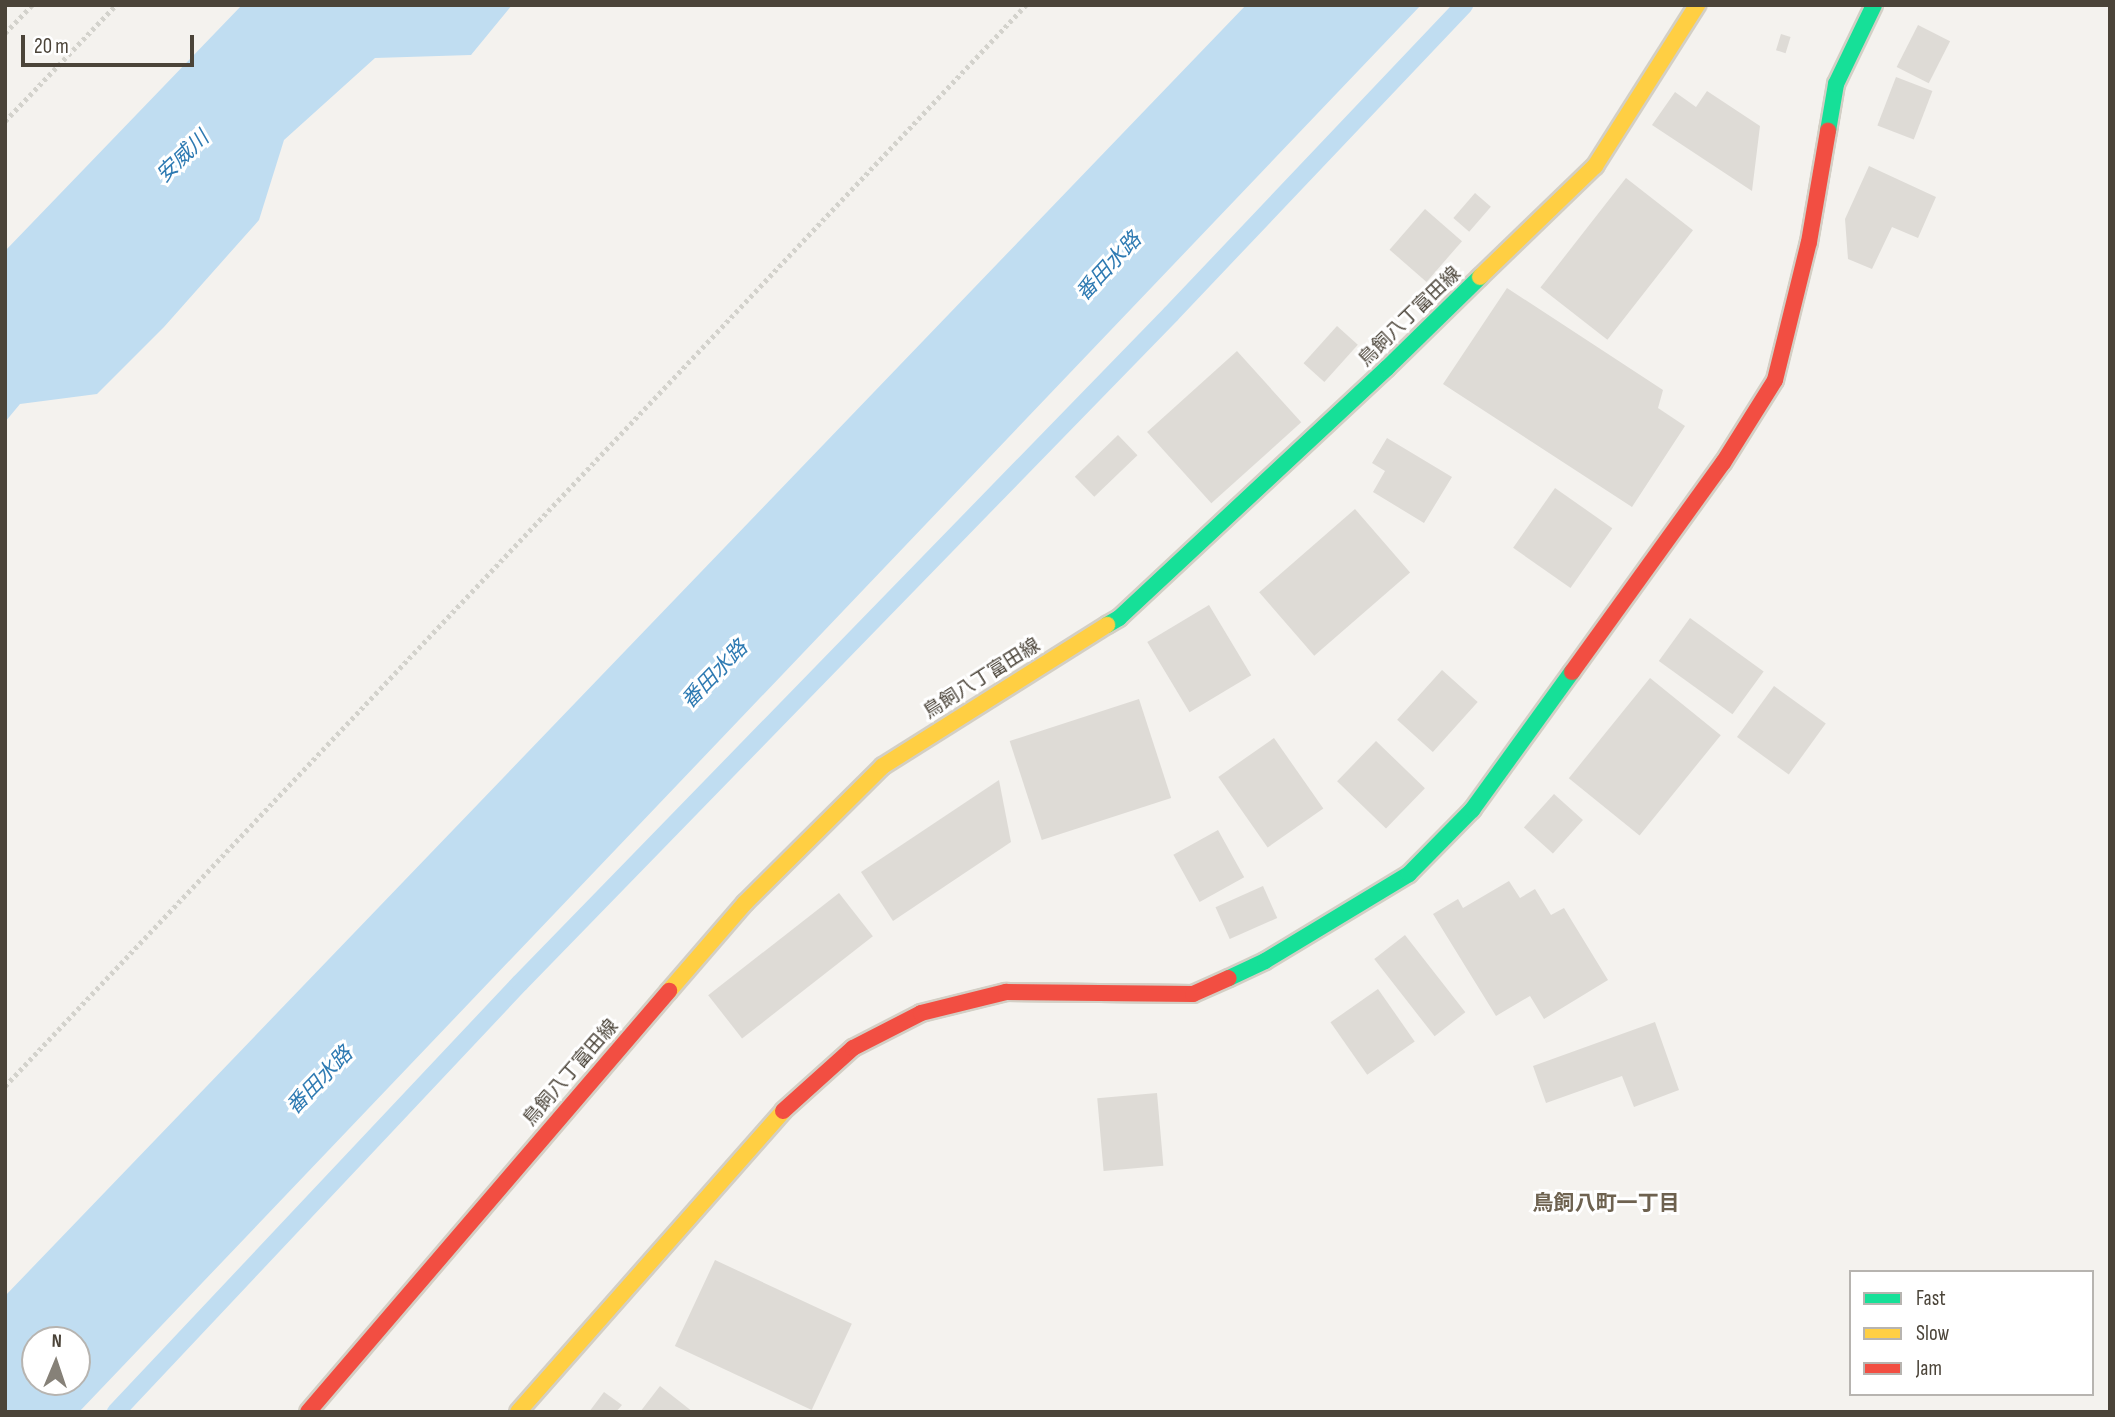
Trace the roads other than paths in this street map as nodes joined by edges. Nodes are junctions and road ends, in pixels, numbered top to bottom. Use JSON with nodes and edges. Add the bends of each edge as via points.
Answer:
{"nodes":[{"id":1,"x":1697,"y":5,"type":"edge"},
{"id":2,"x":1874,"y":5,"type":"edge"},
{"id":3,"x":307,"y":1412,"type":"edge"},
{"id":4,"x":518,"y":1412,"type":"edge"}],
"edges":[{"from":1,"to":3,"type":"street","name":"鳥飼八丁富田線","via":[[1595,166],[1387,368],[1119,618],[883,766],[745,903]]},
{"from":2,"to":4,"type":"street","via":[[1836,84],[1809,242],[1776,380],[1723,463],[1472,810],[1409,874],[1265,961],[1194,994],[1006,992],[921,1013],[853,1048],[782,1112]]}]}
